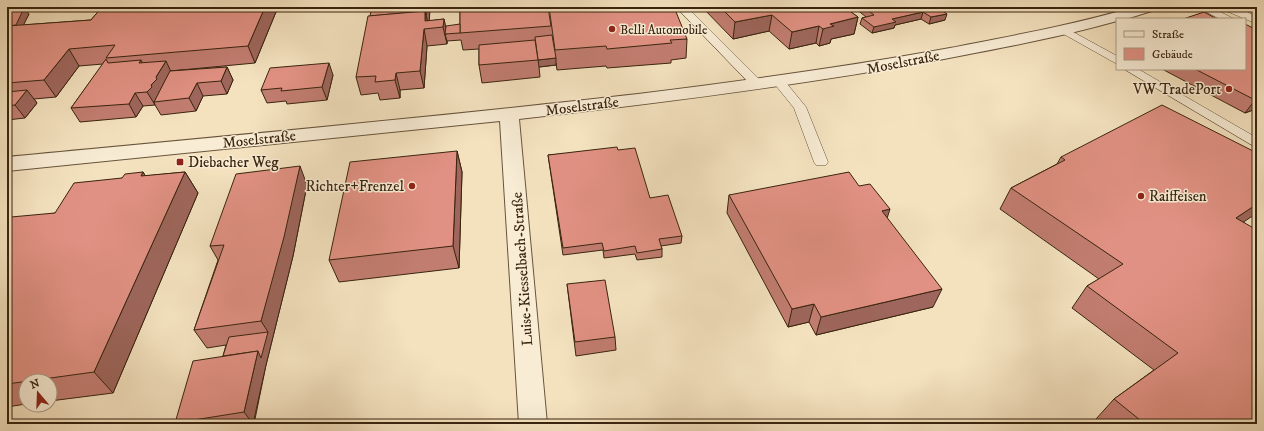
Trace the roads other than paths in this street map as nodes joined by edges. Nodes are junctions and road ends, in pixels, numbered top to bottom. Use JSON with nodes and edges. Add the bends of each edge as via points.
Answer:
{"nodes":[{"id":1,"x":681,"y":7,"type":"edge"},
{"id":2,"x":1202,"y":7,"type":"edge"},
{"id":3,"x":1232,"y":7,"type":"edge"},
{"id":4,"x":1137,"y":8,"type":"edge"},
{"id":5,"x":1227,"y":18,"type":"edge"},
{"id":6,"x":1257,"y":21,"type":"edge"},
{"id":7,"x":1246,"y":26,"type":"edge"},
{"id":8,"x":1064,"y":30,"type":"junction"},
{"id":9,"x":1257,"y":32,"type":"edge"},
{"id":10,"x":1116,"y":60,"type":"edge"},
{"id":11,"x":1132,"y":70,"type":"edge"},
{"id":12,"x":779,"y":82,"type":"junction"},
{"id":13,"x":758,"y":85,"type":"junction"},
{"id":14,"x":509,"y":114,"type":"junction"},
{"id":15,"x":1257,"y":144,"type":"edge"},
{"id":16,"x":821,"y":162,"type":"dead end"},
{"id":17,"x":7,"y":164,"type":"edge"},
{"id":18,"x":533,"y":424,"type":"edge"}],
"edges":[{"from":1,"to":13,"type":"lane"},
{"from":2,"to":5,"type":"lane"},
{"from":3,"to":6,"type":"lane","via":[[1228,8]]},
{"from":4,"to":8,"type":"street","name":"Moselstraße"},
{"from":7,"to":9,"type":"lane"},
{"from":8,"to":10,"type":"lane"},
{"from":8,"to":12,"type":"street","name":"Moselstraße","via":[[859,70]]},
{"from":11,"to":15,"type":"lane"},
{"from":12,"to":13,"type":"street","name":"Moselstraße"},
{"from":12,"to":16,"type":"lane","via":[[800,107]]},
{"from":13,"to":14,"type":"street","name":"Moselstraße"},
{"from":14,"to":17,"type":"street","name":"Moselstraße"},
{"from":14,"to":18,"type":"street","name":"Luise-Kiesselbach-Straße"}]}
